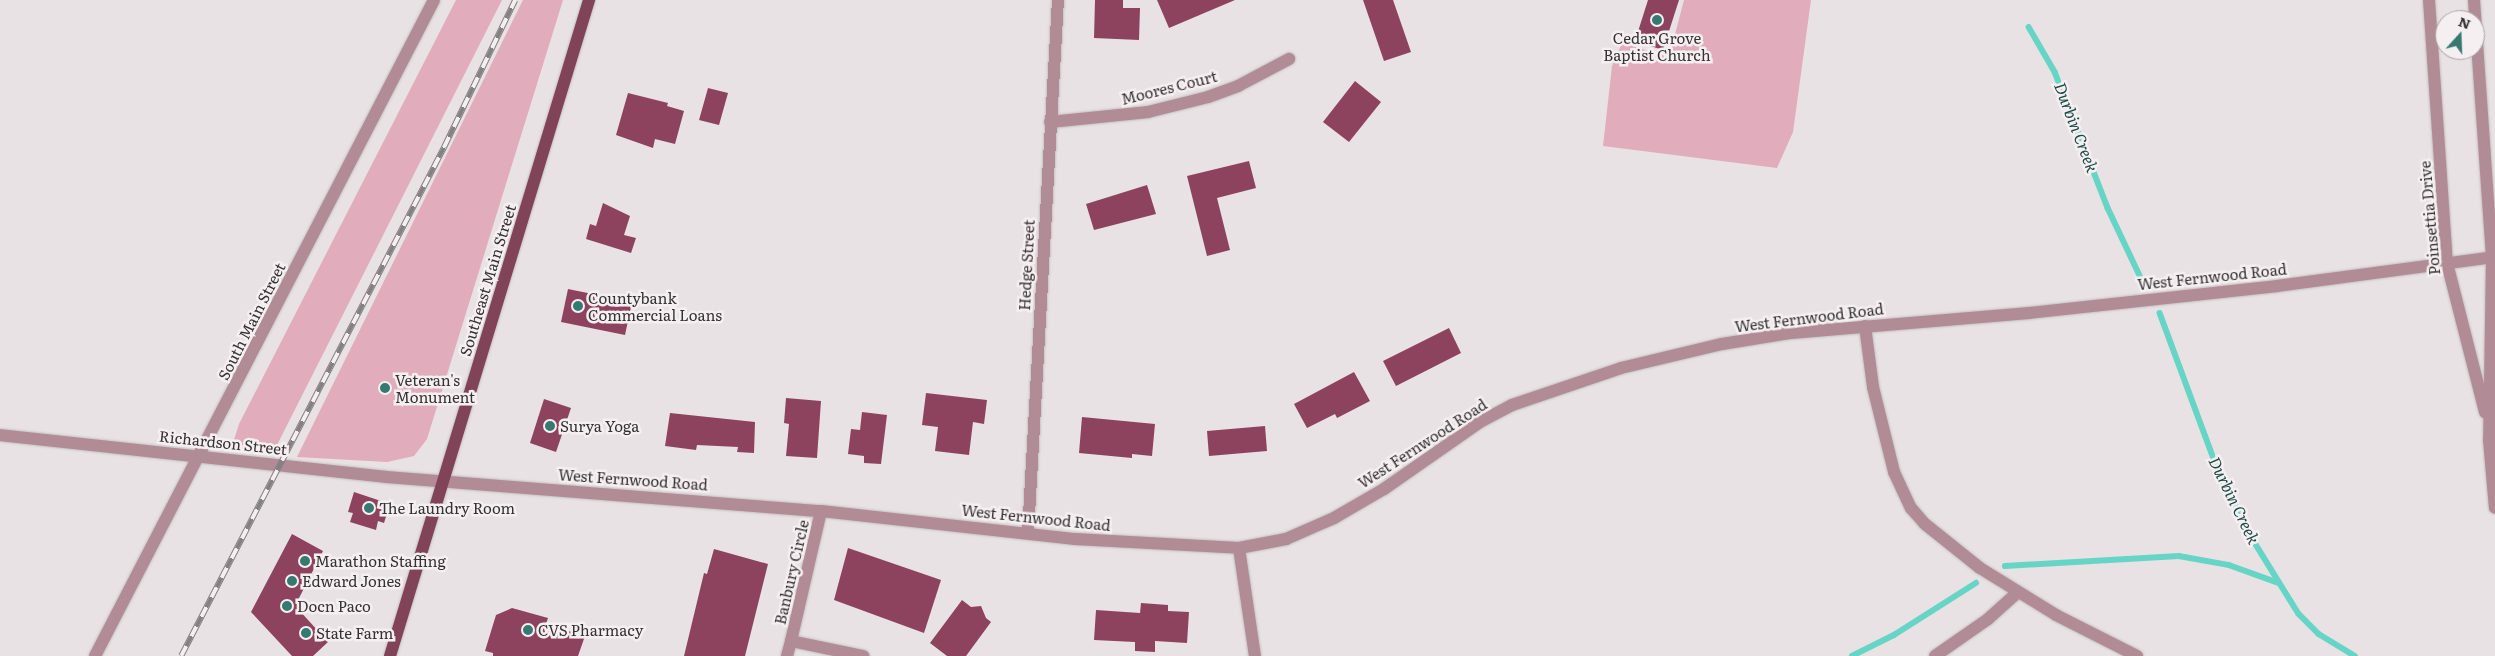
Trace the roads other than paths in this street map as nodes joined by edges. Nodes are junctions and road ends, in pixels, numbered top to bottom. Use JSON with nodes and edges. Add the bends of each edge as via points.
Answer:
{"nodes":[{"id":1,"x":434,"y":0,"type":"edge"},
{"id":2,"x":589,"y":0,"type":"edge"},
{"id":3,"x":1058,"y":0,"type":"edge"},
{"id":4,"x":2429,"y":0,"type":"edge"},
{"id":5,"x":2474,"y":0,"type":"edge"},
{"id":6,"x":1289,"y":59,"type":"dead end"},
{"id":7,"x":1050,"y":122,"type":"junction"},
{"id":8,"x":2493,"y":257,"type":"edge"},
{"id":9,"x":2446,"y":263,"type":"junction"},
{"id":10,"x":1865,"y":326,"type":"junction"},
{"id":11,"x":2489,"y":428,"type":"junction"},
{"id":12,"x":0,"y":435,"type":"edge"},
{"id":13,"x":200,"y":455,"type":"junction"},
{"id":14,"x":442,"y":480,"type":"junction"},
{"id":15,"x":2495,"y":508,"type":"edge"},
{"id":16,"x":821,"y":511,"type":"junction"},
{"id":17,"x":1028,"y":533,"type":"junction"},
{"id":18,"x":1239,"y":548,"type":"junction"},
{"id":19,"x":2018,"y":592,"type":"junction"},
{"id":20,"x":792,"y":641,"type":"junction"},
{"id":21,"x":96,"y":656,"type":"edge"},
{"id":22,"x":390,"y":656,"type":"edge"},
{"id":23,"x":787,"y":656,"type":"edge"},
{"id":24,"x":863,"y":656,"type":"edge"},
{"id":25,"x":1256,"y":656,"type":"edge"},
{"id":26,"x":1935,"y":656,"type":"edge"},
{"id":27,"x":2137,"y":656,"type":"edge"}],
"edges":[{"from":1,"to":13,"type":"street","name":"South Main Street"},
{"from":2,"to":14,"type":"main road","name":"Southeast Main Street"},
{"from":3,"to":7,"type":"street","name":"Hedge Street"},
{"from":4,"to":9,"type":"street","name":"Poinsettia Drive"},
{"from":5,"to":8,"type":"street","name":"Poinsettia Drive"},
{"from":6,"to":7,"type":"street","name":"Moores Court","via":[[1238,86],[1148,112]]},
{"from":7,"to":17,"type":"street","name":"Hedge Street"},
{"from":8,"to":9,"type":"street","name":"West Fernwood Road"},
{"from":8,"to":11,"type":"street","name":"Poinsettia Drive"},
{"from":9,"to":10,"type":"street","name":"West Fernwood Road","via":[[2277,286],[2029,313]]},
{"from":9,"to":11,"type":"street","name":"Poinsettia Drive"},
{"from":10,"to":18,"type":"street","name":"West Fernwood Road","via":[[1722,344],[1621,368],[1539,394],[1480,422],[1384,489],[1334,518],[1286,539]]},
{"from":10,"to":19,"type":"street","via":[[1873,387],[1894,472],[1912,508],[1936,534]]},
{"from":11,"to":15,"type":"street","name":"Poinsettia Drive"},
{"from":12,"to":13,"type":"street","name":"Richardson Street"},
{"from":13,"to":14,"type":"street","name":"Richardson Street"},
{"from":13,"to":21,"type":"street","name":"South Main Street"},
{"from":14,"to":16,"type":"street","name":"West Fernwood Road"},
{"from":14,"to":22,"type":"main road","name":"Southeast Main Street"},
{"from":16,"to":17,"type":"street","name":"West Fernwood Road"},
{"from":16,"to":20,"type":"street","name":"Banbury Circle"},
{"from":17,"to":18,"type":"street","name":"West Fernwood Road"},
{"from":18,"to":25,"type":"street"},
{"from":19,"to":26,"type":"street","via":[[1988,619]]},
{"from":19,"to":27,"type":"street"},
{"from":20,"to":23,"type":"street","name":"Banbury Circle"},
{"from":20,"to":24,"type":"street","name":"Banbury Circle"}]}
